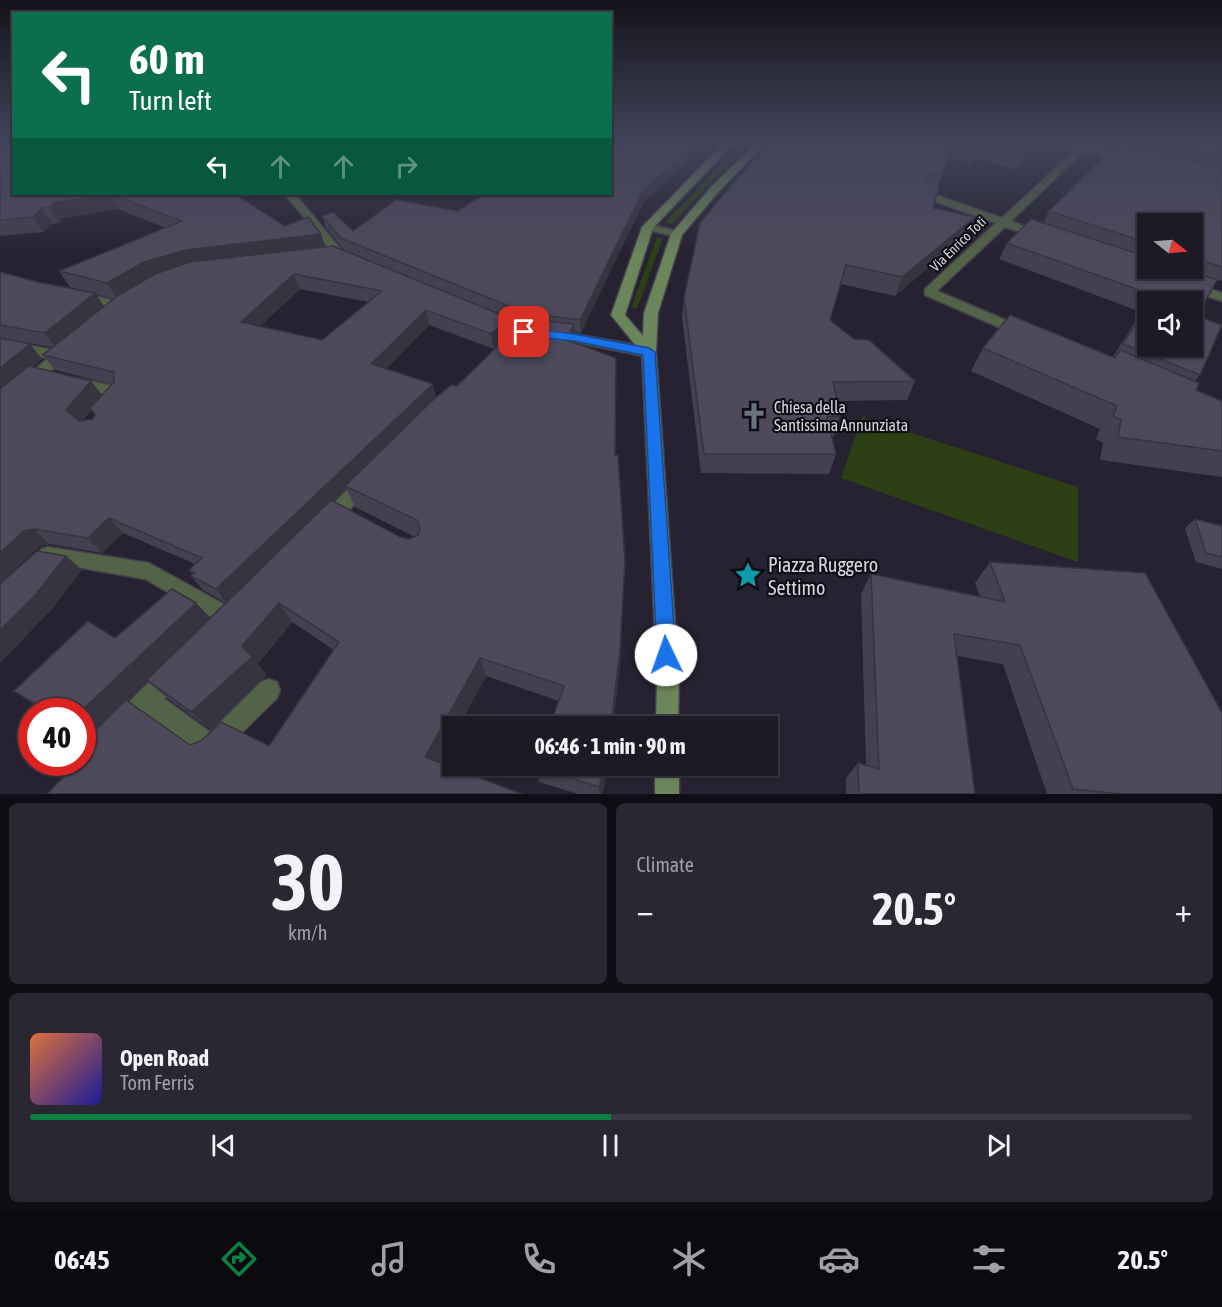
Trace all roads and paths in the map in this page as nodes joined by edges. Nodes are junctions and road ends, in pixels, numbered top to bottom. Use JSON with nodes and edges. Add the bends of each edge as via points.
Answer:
{"nodes":[{"id":1,"x":692,"y":181,"type":"edge"},
{"id":2,"x":723,"y":181,"type":"edge"},
{"id":3,"x":1046,"y":181,"type":"edge"},
{"id":4,"x":291,"y":195,"type":"edge"},
{"id":5,"x":926,"y":195,"type":"edge"},
{"id":6,"x":1001,"y":222,"type":"junction"},
{"id":7,"x":648,"y":226,"type":"junction"},
{"id":8,"x":677,"y":234,"type":"junction"},
{"id":9,"x":1056,"y":241,"type":"edge"},
{"id":10,"x":339,"y":254,"type":"junction"},
{"id":11,"x":321,"y":257,"type":"edge"},
{"id":12,"x":361,"y":263,"type":"edge"},
{"id":13,"x":1178,"y":282,"type":"edge"},
{"id":14,"x":65,"y":292,"type":"edge"},
{"id":15,"x":1222,"y":297,"type":"edge"},
{"id":16,"x":481,"y":314,"type":"edge"},
{"id":17,"x":103,"y":321,"type":"edge"},
{"id":18,"x":524,"y":332,"type":"junction"},
{"id":19,"x":1038,"y":338,"type":"edge"},
{"id":20,"x":77,"y":342,"type":"edge"},
{"id":21,"x":1,"y":344,"type":"edge"},
{"id":22,"x":507,"y":347,"type":"edge"},
{"id":23,"x":649,"y":352,"type":"junction"},
{"id":24,"x":60,"y":357,"type":"junction"},
{"id":25,"x":39,"y":374,"type":"junction"},
{"id":26,"x":1,"y":403,"type":"edge"},
{"id":27,"x":103,"y":409,"type":"edge"},
{"id":28,"x":373,"y":476,"type":"edge"},
{"id":29,"x":339,"y":509,"type":"junction"},
{"id":30,"x":358,"y":519,"type":"edge"},
{"id":31,"x":313,"y":534,"type":"edge"},
{"id":32,"x":33,"y":569,"type":"edge"},
{"id":33,"x":246,"y":601,"type":"edge"},
{"id":34,"x":229,"y":618,"type":"junction"},
{"id":35,"x":212,"y":635,"type":"edge"},
{"id":36,"x":188,"y":659,"type":"edge"},
{"id":37,"x":269,"y":690,"type":"dead end"},
{"id":38,"x":147,"y":700,"type":"junction"},
{"id":39,"x":668,"y":716,"type":"edge"},
{"id":40,"x":116,"y":732,"type":"edge"},
{"id":41,"x":667,"y":776,"type":"edge"},
{"id":42,"x":667,"y":794,"type":"edge"}],
"edges":[{"from":1,"to":7,"type":"street"},
{"from":2,"to":8,"type":"street"},
{"from":3,"to":6,"type":"street","name":"Via Enrico Toti"},
{"from":4,"to":10,"type":"street"},
{"from":5,"to":6,"type":"street"},
{"from":6,"to":9,"type":"street"},
{"from":6,"to":19,"type":"street","name":"Via Enrico Toti","via":[[929,292]]},
{"from":7,"to":8,"type":"street"},
{"from":7,"to":23,"type":"street","via":[[618,315]]},
{"from":8,"to":23,"type":"street","via":[[651,313]]},
{"from":10,"to":11,"type":"street"},
{"from":10,"to":12,"type":"street"},
{"from":13,"to":15,"type":"street"},
{"from":14,"to":17,"type":"street","via":[[125,304]]},
{"from":16,"to":18,"type":"street"},
{"from":18,"to":22,"type":"street"},
{"from":18,"to":23,"type":"street"},
{"from":20,"to":24,"type":"street"},
{"from":21,"to":24,"type":"street"},
{"from":23,"to":39,"type":"street"},
{"from":24,"to":25,"type":"street"},
{"from":25,"to":26,"type":"street"},
{"from":25,"to":27,"type":"street","via":[[118,392]]},
{"from":28,"to":29,"type":"street"},
{"from":29,"to":30,"type":"street"},
{"from":29,"to":31,"type":"street"},
{"from":32,"to":34,"type":"street","via":[[49,554],[149,572]]},
{"from":33,"to":34,"type":"street"},
{"from":34,"to":35,"type":"street"},
{"from":36,"to":38,"type":"street"},
{"from":37,"to":38,"type":"street","via":[[211,747]]},
{"from":38,"to":40,"type":"street"},
{"from":41,"to":42,"type":"street"}]}
